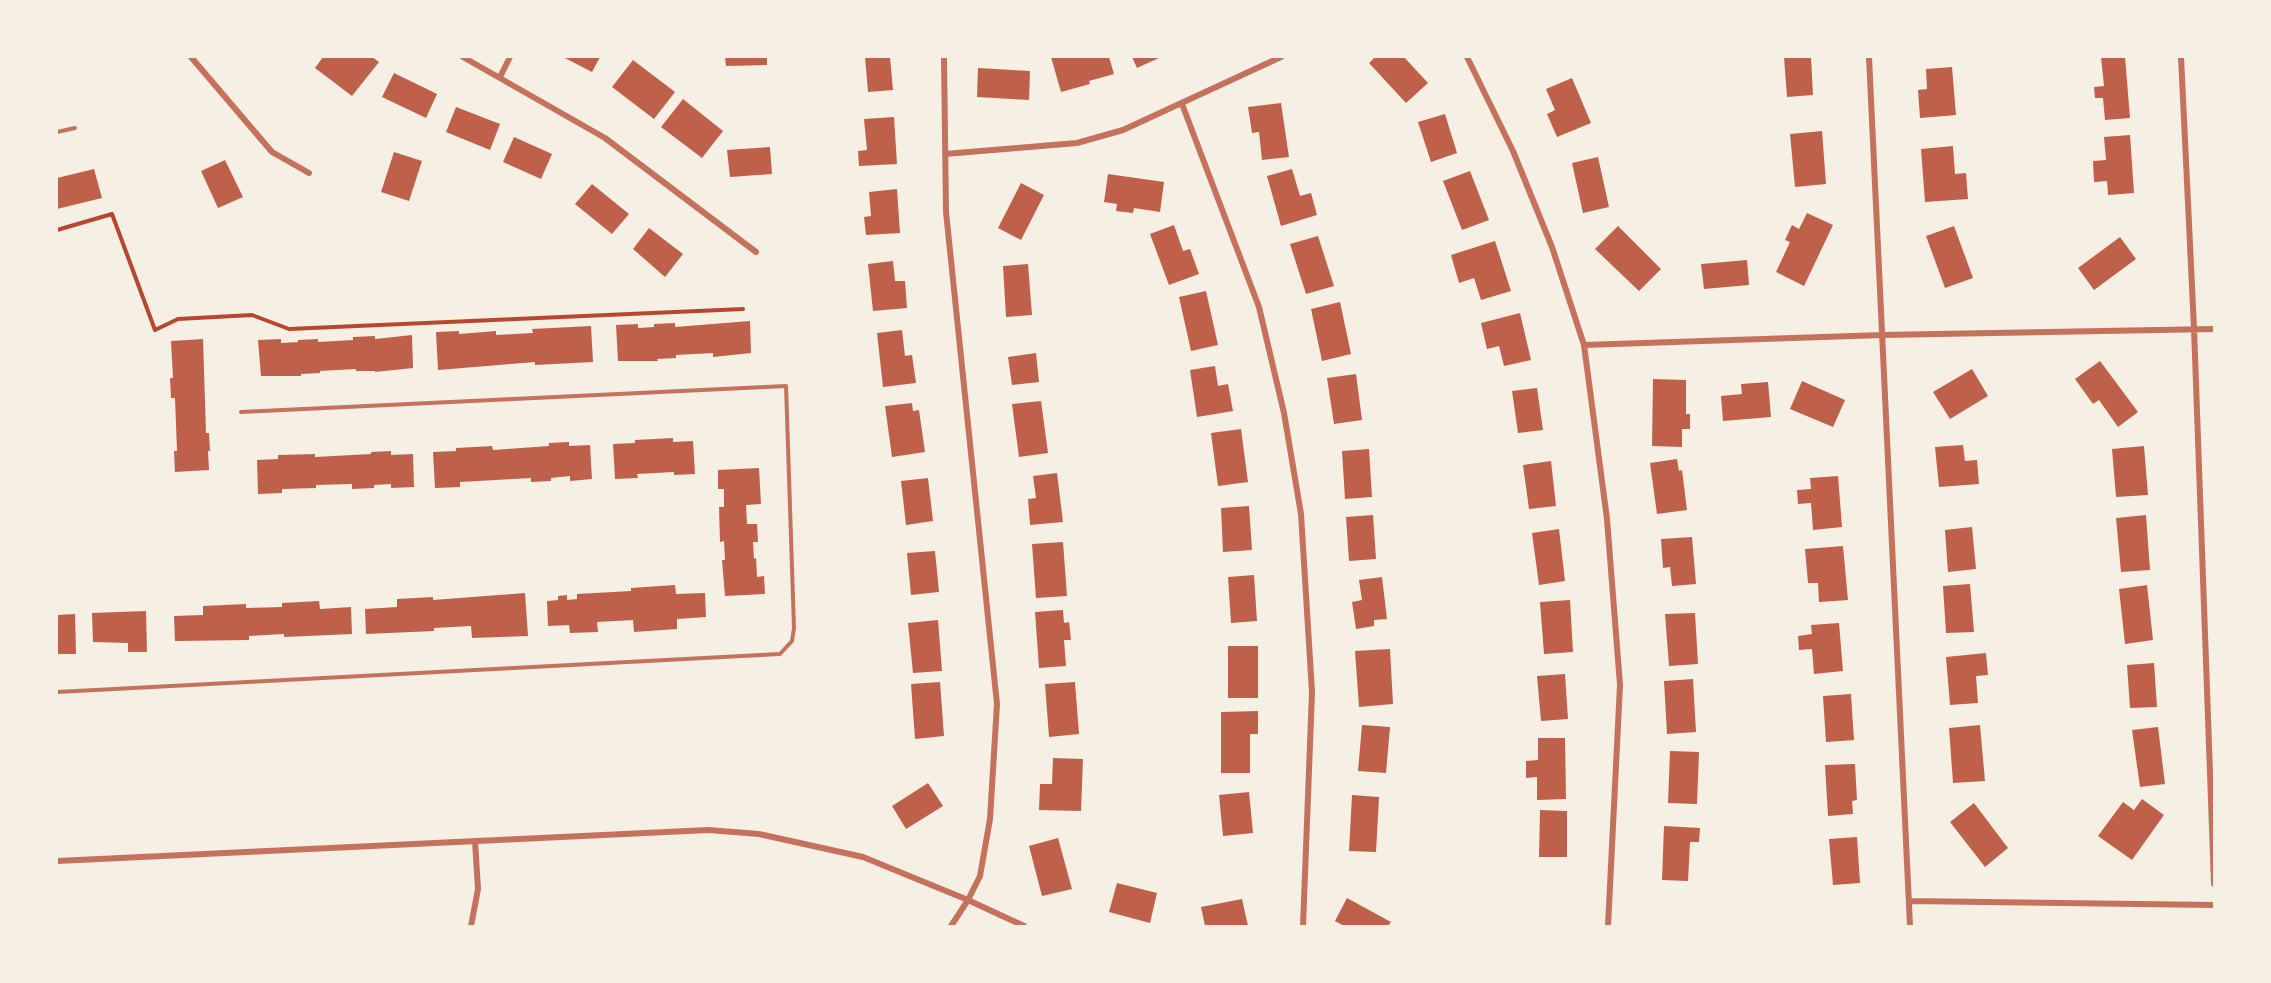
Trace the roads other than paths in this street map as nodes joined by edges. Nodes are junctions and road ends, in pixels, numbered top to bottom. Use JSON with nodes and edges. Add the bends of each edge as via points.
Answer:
{"nodes":[{"id":1,"x":191,"y":57,"type":"edge"},
{"id":2,"x":464,"y":57,"type":"edge"},
{"id":3,"x":510,"y":57,"type":"edge"},
{"id":4,"x":944,"y":57,"type":"edge"},
{"id":5,"x":1281,"y":57,"type":"edge"},
{"id":6,"x":1467,"y":57,"type":"edge"},
{"id":7,"x":1869,"y":57,"type":"edge"},
{"id":8,"x":2181,"y":57,"type":"edge"},
{"id":9,"x":500,"y":77,"type":"junction"},
{"id":10,"x":1182,"y":104,"type":"junction"},
{"id":11,"x":75,"y":128,"type":"dead end"},
{"id":12,"x":57,"y":132,"type":"edge"},
{"id":13,"x":945,"y":154,"type":"junction"},
{"id":14,"x":309,"y":173,"type":"dead end"},
{"id":15,"x":756,"y":252,"type":"dead end"},
{"id":16,"x":2194,"y":328,"type":"junction"},
{"id":17,"x":2214,"y":329,"type":"edge"},
{"id":18,"x":1882,"y":335,"type":"junction"},
{"id":19,"x":1584,"y":345,"type":"junction"},
{"id":20,"x":241,"y":412,"type":"dead end"},
{"id":21,"x":57,"y":692,"type":"edge"},
{"id":22,"x":475,"y":841,"type":"junction"},
{"id":23,"x":57,"y":861,"type":"edge"},
{"id":24,"x":2214,"y":884,"type":"edge"},
{"id":25,"x":968,"y":900,"type":"junction"},
{"id":26,"x":1909,"y":901,"type":"junction"},
{"id":27,"x":2214,"y":905,"type":"edge"},
{"id":28,"x":471,"y":926,"type":"edge"},
{"id":29,"x":951,"y":926,"type":"edge"},
{"id":30,"x":1024,"y":926,"type":"edge"},
{"id":31,"x":1303,"y":926,"type":"edge"},
{"id":32,"x":1608,"y":926,"type":"edge"},
{"id":33,"x":1910,"y":926,"type":"edge"}],
"edges":[{"from":1,"to":14,"type":"street","via":[[272,152]]},
{"from":2,"to":9,"type":"street"},
{"from":3,"to":9,"type":"street"},
{"from":4,"to":13,"type":"street"},
{"from":5,"to":10,"type":"street"},
{"from":6,"to":19,"type":"street","via":[[1522,172]]},
{"from":7,"to":18,"type":"street"},
{"from":8,"to":16,"type":"street"},
{"from":9,"to":15,"type":"street","via":[[606,138]]},
{"from":10,"to":13,"type":"street","via":[[1123,130],[1077,143]]},
{"from":10,"to":31,"type":"street","via":[[1259,307],[1284,413],[1301,514],[1312,692]]},
{"from":11,"to":12,"type":"lane"},
{"from":13,"to":25,"type":"street","via":[[946,212],[997,704],[990,819],[980,876]]},
{"from":16,"to":17,"type":"street"},
{"from":16,"to":18,"type":"street"},
{"from":16,"to":24,"type":"street"},
{"from":18,"to":19,"type":"street"},
{"from":18,"to":26,"type":"street"},
{"from":19,"to":32,"type":"street","via":[[1607,519],[1620,685]]},
{"from":20,"to":21,"type":"lane","via":[[786,386],[792,641],[780,654]]},
{"from":22,"to":23,"type":"street"},
{"from":22,"to":25,"type":"street","via":[[708,830],[759,834],[863,857]]},
{"from":22,"to":28,"type":"street","via":[[478,889]]},
{"from":25,"to":29,"type":"street"},
{"from":25,"to":30,"type":"street"},
{"from":26,"to":27,"type":"street"},
{"from":26,"to":33,"type":"street"}]}
